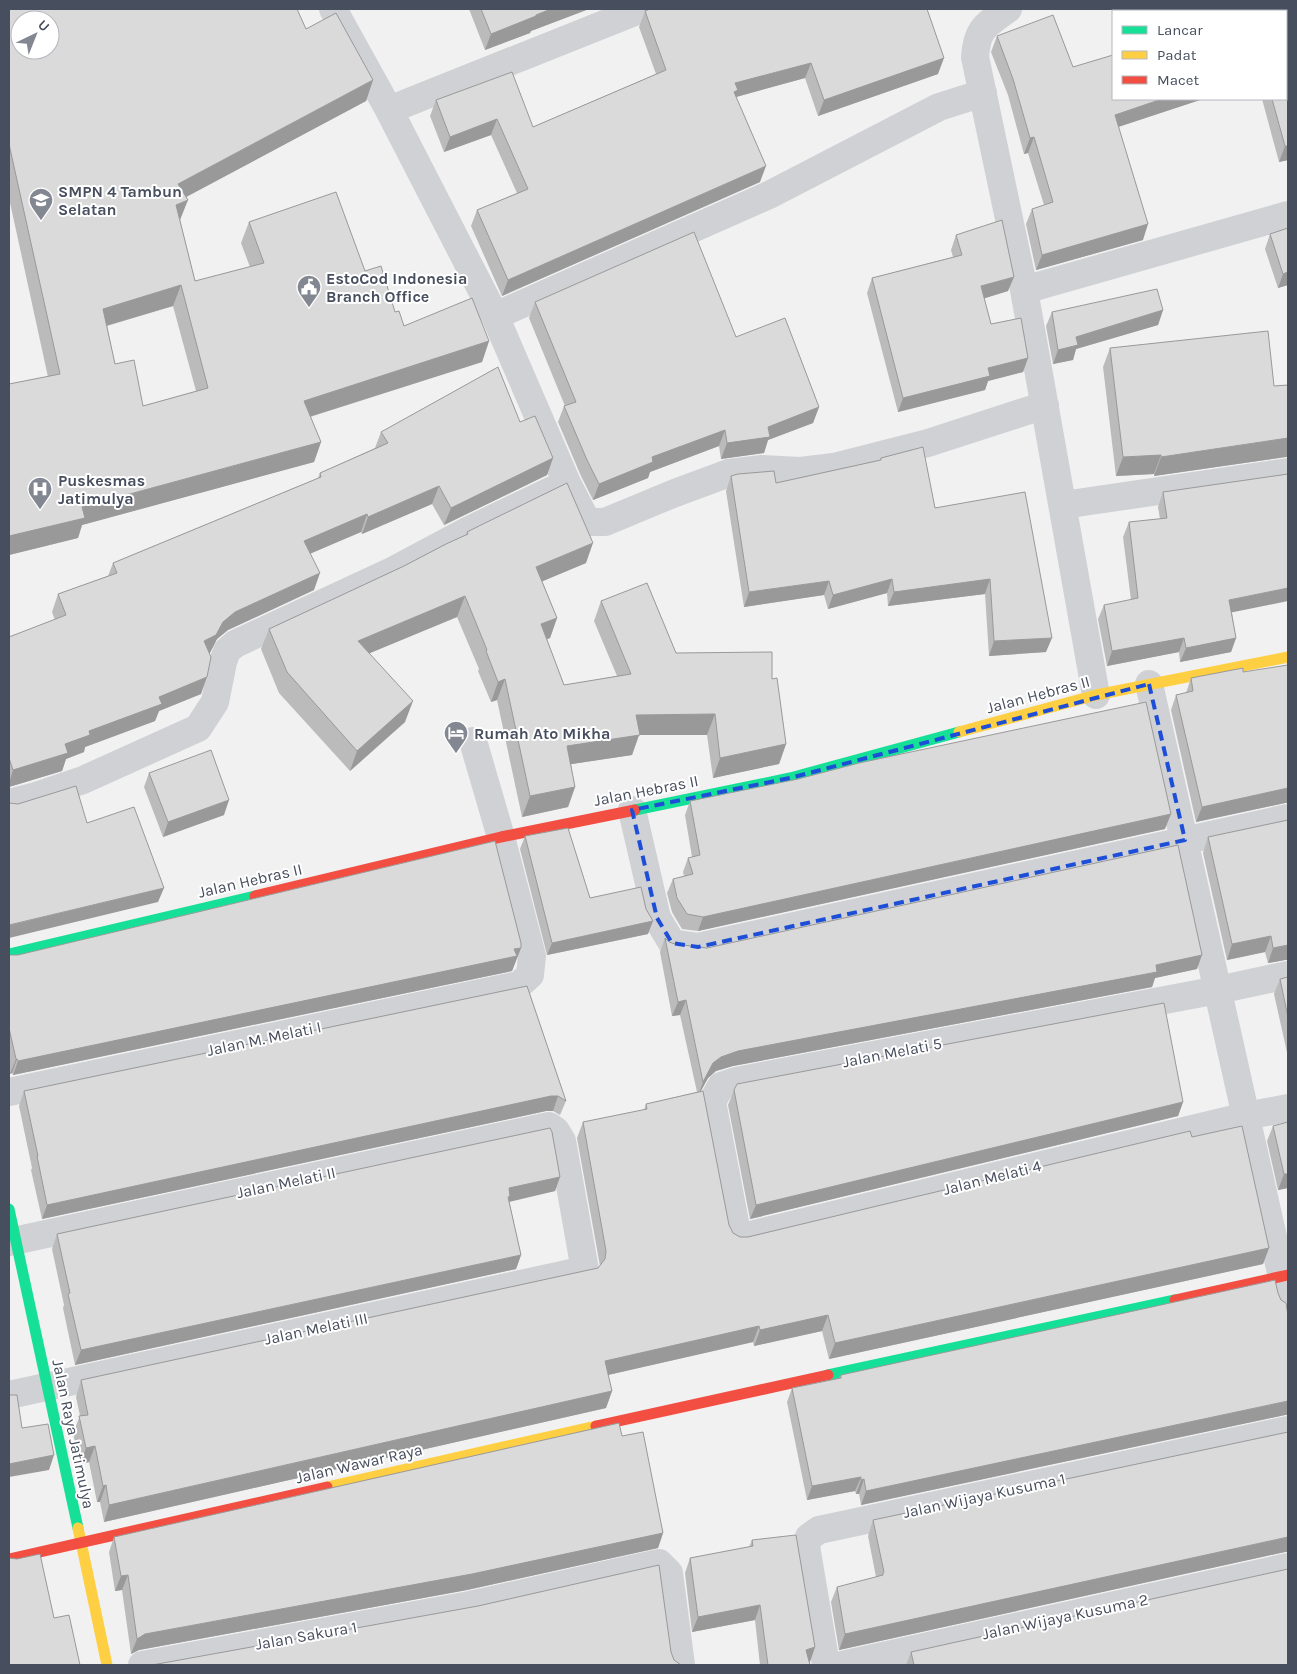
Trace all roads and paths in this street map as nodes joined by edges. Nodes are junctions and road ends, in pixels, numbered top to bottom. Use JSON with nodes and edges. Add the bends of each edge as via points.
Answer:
{"nodes":[{"id":1,"x":333,"y":9,"type":"edge"},
{"id":2,"x":642,"y":9,"type":"edge"},
{"id":3,"x":1008,"y":9,"type":"edge"},
{"id":4,"x":983,"y":93,"type":"junction"},
{"id":5,"x":389,"y":110,"type":"junction"},
{"id":6,"x":1288,"y":215,"type":"edge"},
{"id":7,"x":1024,"y":290,"type":"junction"},
{"id":8,"x":495,"y":316,"type":"junction"},
{"id":9,"x":1045,"y":404,"type":"junction"},
{"id":10,"x":1288,"y":472,"type":"edge"},
{"id":11,"x":567,"y":483,"type":"junction"},
{"id":12,"x":1063,"y":505,"type":"junction"},
{"id":13,"x":1288,"y":657,"type":"edge"},
{"id":14,"x":1149,"y":684,"type":"junction"},
{"id":15,"x":1096,"y":695,"type":"junction"},
{"id":16,"x":473,"y":741,"type":"dead end"},
{"id":17,"x":9,"y":803,"type":"edge"},
{"id":18,"x":632,"y":810,"type":"junction"},
{"id":19,"x":1288,"y":818,"type":"edge"},
{"id":20,"x":501,"y":836,"type":"junction"},
{"id":21,"x":1185,"y":840,"type":"junction"},
{"id":22,"x":9,"y":954,"type":"edge"},
{"id":23,"x":1288,"y":975,"type":"edge"},
{"id":24,"x":1218,"y":990,"type":"junction"},
{"id":25,"x":9,"y":1092,"type":"edge"},
{"id":26,"x":1288,"y":1108,"type":"edge"},
{"id":27,"x":1246,"y":1116,"type":"junction"},
{"id":28,"x":9,"y":1209,"type":"edge"},
{"id":29,"x":738,"y":1238,"type":"joint"},
{"id":30,"x":12,"y":1242,"type":"edge"},
{"id":31,"x":585,"y":1270,"type":"joint"},
{"id":32,"x":1285,"y":1275,"type":"edge"},
{"id":33,"x":1288,"y":1304,"type":"edge"},
{"id":34,"x":47,"y":1386,"type":"junction"},
{"id":35,"x":9,"y":1395,"type":"edge"},
{"id":36,"x":1288,"y":1430,"type":"edge"},
{"id":37,"x":81,"y":1544,"type":"junction"},
{"id":38,"x":9,"y":1559,"type":"edge"},
{"id":39,"x":1288,"y":1567,"type":"edge"},
{"id":40,"x":108,"y":1665,"type":"edge"},
{"id":41,"x":142,"y":1665,"type":"edge"},
{"id":42,"x":681,"y":1665,"type":"edge"},
{"id":43,"x":826,"y":1665,"type":"edge"},
{"id":44,"x":842,"y":1665,"type":"edge"}],
"edges":[{"from":1,"to":5,"type":"street"},
{"from":2,"to":5,"type":"street"},
{"from":3,"to":4,"type":"street","via":[[984,27],[976,42],[975,57]]},
{"from":4,"to":7,"type":"street"},
{"from":4,"to":8,"type":"street","via":[[939,107],[769,195]]},
{"from":5,"to":8,"type":"street"},
{"from":6,"to":7,"type":"street"},
{"from":7,"to":9,"type":"street"},
{"from":8,"to":11,"type":"street"},
{"from":9,"to":11,"type":"street","via":[[928,443],[834,467],[729,473],[605,522],[591,522],[584,516]]},
{"from":9,"to":12,"type":"street"},
{"from":10,"to":12,"type":"street"},
{"from":11,"to":17,"type":"street","via":[[390,572],[235,644],[227,651],[223,662],[215,702],[198,728],[83,780]]},
{"from":12,"to":15,"type":"street"},
{"from":13,"to":14,"type":"street","name":"Jalan Hebras II"},
{"from":14,"to":15,"type":"street","name":"Jalan Hebras II"},
{"from":14,"to":21,"type":"street"},
{"from":15,"to":18,"type":"street","name":"Jalan Hebras II","via":[[790,778]]},
{"from":16,"to":20,"type":"street"},
{"from":18,"to":20,"type":"street","name":"Jalan Hebras II"},
{"from":18,"to":21,"type":"street","via":[[658,918],[672,944],[698,946]]},
{"from":19,"to":21,"type":"street"},
{"from":20,"to":22,"type":"street","name":"Jalan Hebras II"},
{"from":20,"to":25,"type":"street","name":"Jalan M. Melati I","via":[[532,956],[530,975],[519,984]]},
{"from":21,"to":24,"type":"street"},
{"from":23,"to":24,"type":"street"},
{"from":24,"to":27,"type":"street"},
{"from":24,"to":29,"type":"street","name":"Jalan Melati 5","via":[[720,1086],[712,1102]]},
{"from":26,"to":27,"type":"street","name":"Jalan Melati 4"},
{"from":27,"to":29,"type":"street","name":"Jalan Melati 4"},
{"from":27,"to":32,"type":"street"},
{"from":28,"to":30,"type":"street","name":"Jalan Raya Jatimulya"},
{"from":30,"to":31,"type":"street","name":"Jalan Melati II","via":[[549,1126],[562,1141]]},
{"from":30,"to":34,"type":"street","name":"Jalan Raya Jatimulya"},
{"from":31,"to":34,"type":"street","name":"Jalan Melati III"},
{"from":32,"to":33,"type":"street"},
{"from":32,"to":37,"type":"street","name":"Jalan Wawar Raya","via":[[644,1415]]},
{"from":34,"to":35,"type":"street","name":"Jalan Melati III"},
{"from":34,"to":37,"type":"street","name":"Jalan Raya Jatimulya"},
{"from":36,"to":43,"type":"street","name":"Jalan Wijaya Kusuma 1","via":[[819,1530],[809,1537],[806,1546]]},
{"from":37,"to":38,"type":"street","name":"Jalan Wawar Raya"},
{"from":37,"to":40,"type":"street","name":"Jalan Raya Jatimulya"},
{"from":39,"to":44,"type":"street","name":"Jalan Wijaya Kusuma 2"},
{"from":41,"to":42,"type":"street","name":"Jalan Sakura 1","via":[[470,1605],[659,1563],[669,1573]]}]}
